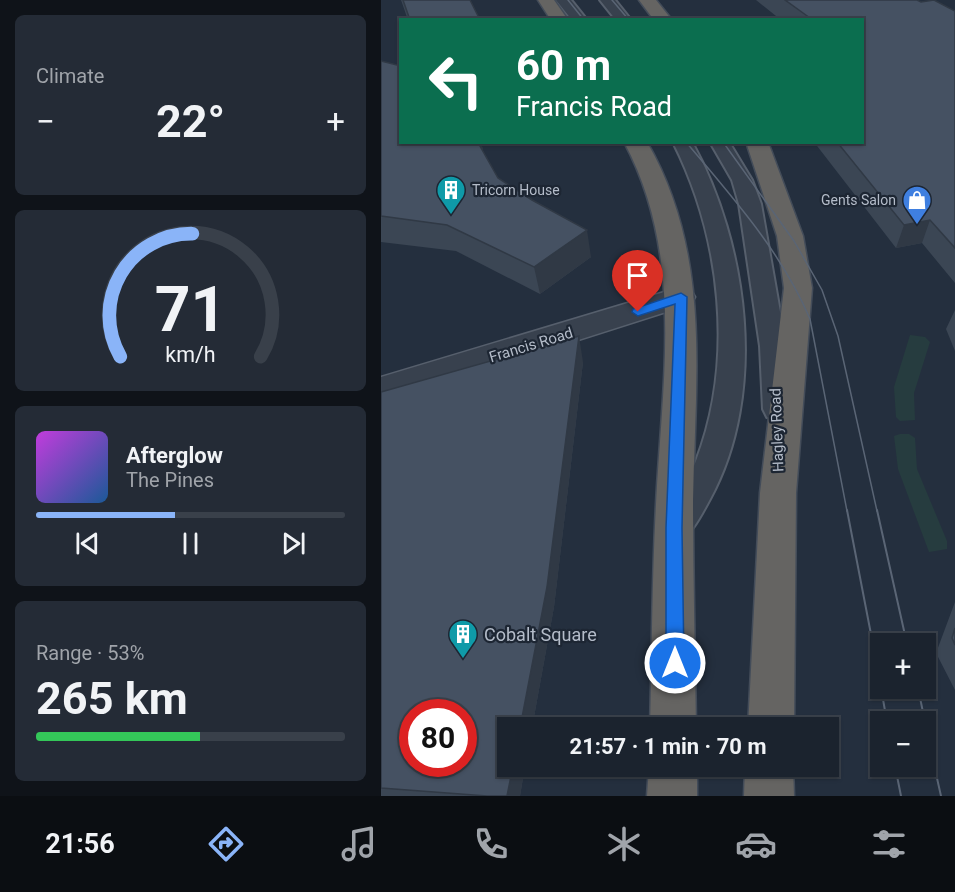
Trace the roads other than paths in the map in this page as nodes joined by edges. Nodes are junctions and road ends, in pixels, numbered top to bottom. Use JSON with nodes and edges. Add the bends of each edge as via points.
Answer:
{"nodes":[{"id":1,"x":546,"y":0,"type":"edge"},
{"id":2,"x":563,"y":0,"type":"edge"},
{"id":3,"x":607,"y":0,"type":"edge"},
{"id":4,"x":647,"y":0,"type":"edge"},
{"id":5,"x":559,"y":18,"type":"edge"},
{"id":6,"x":578,"y":18,"type":"edge"},
{"id":7,"x":622,"y":18,"type":"edge"},
{"id":8,"x":662,"y":18,"type":"edge"},
{"id":9,"x":637,"y":144,"type":"edge"},
{"id":10,"x":683,"y":144,"type":"edge"},
{"id":11,"x":720,"y":144,"type":"edge"},
{"id":12,"x":758,"y":144,"type":"edge"},
{"id":13,"x":681,"y":297,"type":"junction"},
{"id":14,"x":381,"y":390,"type":"edge"},
{"id":15,"x":778,"y":493,"type":"junction"},
{"id":16,"x":674,"y":528,"type":"junction"},
{"id":17,"x":673,"y":717,"type":"edge"},
{"id":18,"x":771,"y":717,"type":"edge"},
{"id":19,"x":673,"y":777,"type":"edge"},
{"id":20,"x":769,"y":777,"type":"edge"},
{"id":21,"x":672,"y":796,"type":"edge"},
{"id":22,"x":769,"y":796,"type":"edge"}],
"edges":[{"from":1,"to":5,"type":"highway"},
{"from":2,"to":6,"type":"lane"},
{"from":3,"to":7,"type":"lane"},
{"from":4,"to":8,"type":"highway"},
{"from":9,"to":13,"type":"highway","via":[[653,174],[672,235]]},
{"from":10,"to":16,"type":"lane","via":[[702,181],[720,233],[730,292],[731,328],[722,427],[707,473]]},
{"from":11,"to":15,"type":"lane","name":"Hagley Road","via":[[742,180],[759,255],[773,346]]},
{"from":12,"to":15,"type":"highway","via":[[791,236],[798,288]]},
{"from":13,"to":14,"type":"street","name":"Francis Road"},
{"from":13,"to":16,"type":"highway"},
{"from":15,"to":18,"type":"highway","name":"Hagley Road"},
{"from":16,"to":17,"type":"highway"},
{"from":19,"to":21,"type":"highway"},
{"from":20,"to":22,"type":"highway"}]}
